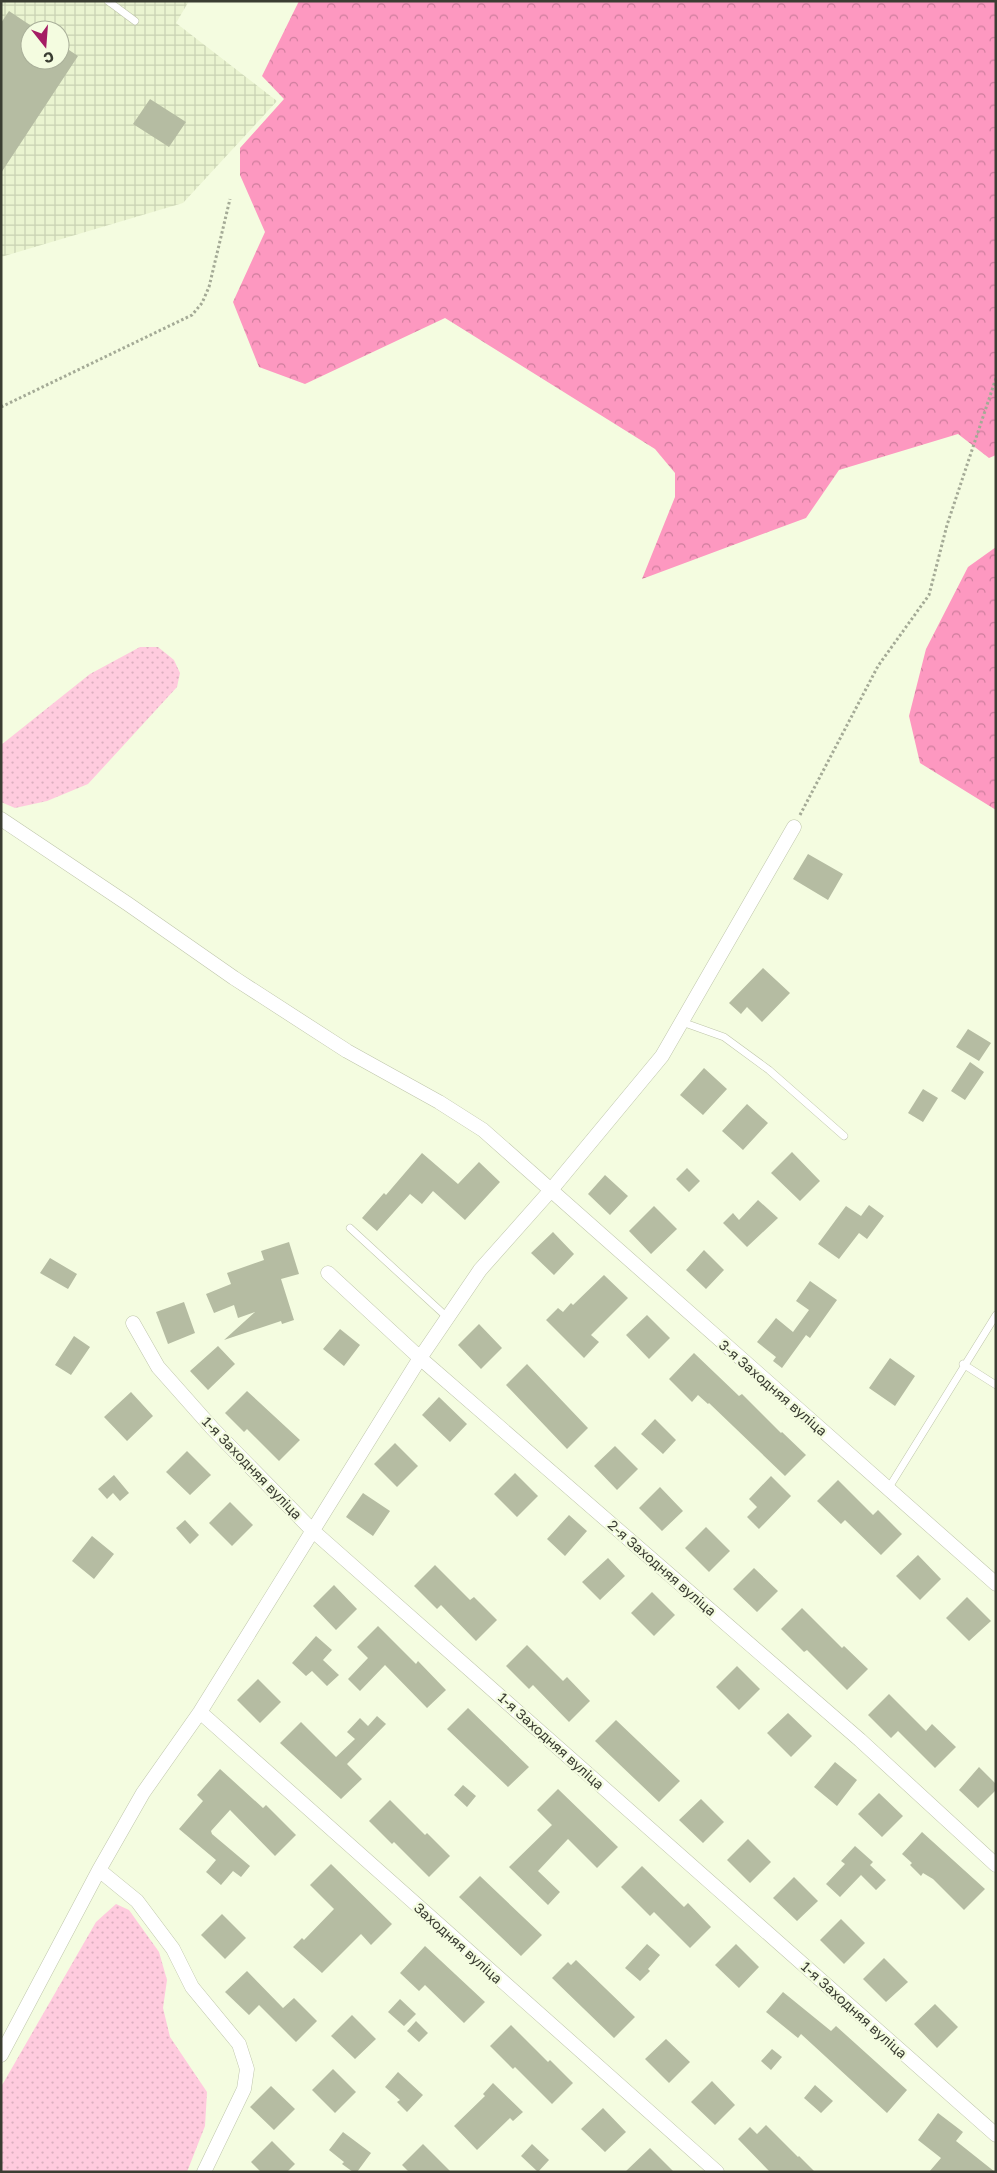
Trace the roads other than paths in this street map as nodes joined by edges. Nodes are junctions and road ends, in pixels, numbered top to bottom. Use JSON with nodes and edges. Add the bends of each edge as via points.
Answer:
{"nodes":[{"id":1,"x":108,"y":1,"type":"edge"},
{"id":2,"x":135,"y":22,"type":"dead end"},
{"id":3,"x":1,"y":819,"type":"edge"},
{"id":4,"x":794,"y":827,"type":"road end"},
{"id":5,"x":682,"y":1022,"type":"junction"},
{"id":6,"x":844,"y":1136,"type":"dead end"},
{"id":7,"x":551,"y":1190,"type":"junction"},
{"id":8,"x":350,"y":1228,"type":"dead end"},
{"id":9,"x":328,"y":1273,"type":"dead end"},
{"id":10,"x":996,"y":1315,"type":"edge"},
{"id":11,"x":448,"y":1318,"type":"junction"},
{"id":12,"x":132,"y":1323,"type":"dead end"},
{"id":13,"x":420,"y":1358,"type":"junction"},
{"id":14,"x":963,"y":1364,"type":"junction"},
{"id":15,"x":996,"y":1385,"type":"edge"},
{"id":16,"x":888,"y":1489,"type":"junction"},
{"id":17,"x":312,"y":1530,"type":"junction"},
{"id":18,"x":996,"y":1584,"type":"edge"},
{"id":19,"x":200,"y":1712,"type":"junction"},
{"id":20,"x":996,"y":1865,"type":"edge"},
{"id":21,"x":99,"y":1870,"type":"junction"},
{"id":22,"x":1,"y":2055,"type":"edge"},
{"id":23,"x":996,"y":2135,"type":"edge"},
{"id":24,"x":204,"y":2172,"type":"edge"},
{"id":25,"x":717,"y":2172,"type":"edge"}],
"edges":[{"from":1,"to":2,"type":"lane"},
{"from":3,"to":7,"type":"street","name":"3-я Заходняя вуліца","via":[[306,1025],[483,1130]]},
{"from":4,"to":5,"type":"street"},
{"from":5,"to":6,"type":"lane","via":[[724,1037],[769,1070]]},
{"from":5,"to":7,"type":"street","via":[[662,1056]]},
{"from":7,"to":11,"type":"street","via":[[480,1270]]},
{"from":7,"to":16,"type":"street","name":"3-я Заходняя вуліца"},
{"from":8,"to":11,"type":"lane"},
{"from":9,"to":13,"type":"street","name":"2-я Заходняя вуліца"},
{"from":10,"to":14,"type":"lane"},
{"from":11,"to":13,"type":"street"},
{"from":12,"to":17,"type":"street","name":"1-я Заходняя вуліца","via":[[158,1367],[213,1429]]},
{"from":13,"to":17,"type":"street"},
{"from":13,"to":20,"type":"street","name":"2-я Заходняя вуліца","via":[[860,1740]]},
{"from":14,"to":15,"type":"lane"},
{"from":14,"to":16,"type":"lane"},
{"from":16,"to":18,"type":"street","name":"3-я Заходняя вуліца"},
{"from":17,"to":19,"type":"street"},
{"from":17,"to":23,"type":"street","name":"1-я Заходняя вуліца"},
{"from":19,"to":21,"type":"street","via":[[143,1793]]},
{"from":19,"to":25,"type":"street","name":"Заходняя вуліца"},
{"from":21,"to":22,"type":"street"},
{"from":21,"to":24,"type":"street","via":[[137,1901],[173,1949],[192,1987],[239,2044],[247,2069],[244,2089]]}]}
